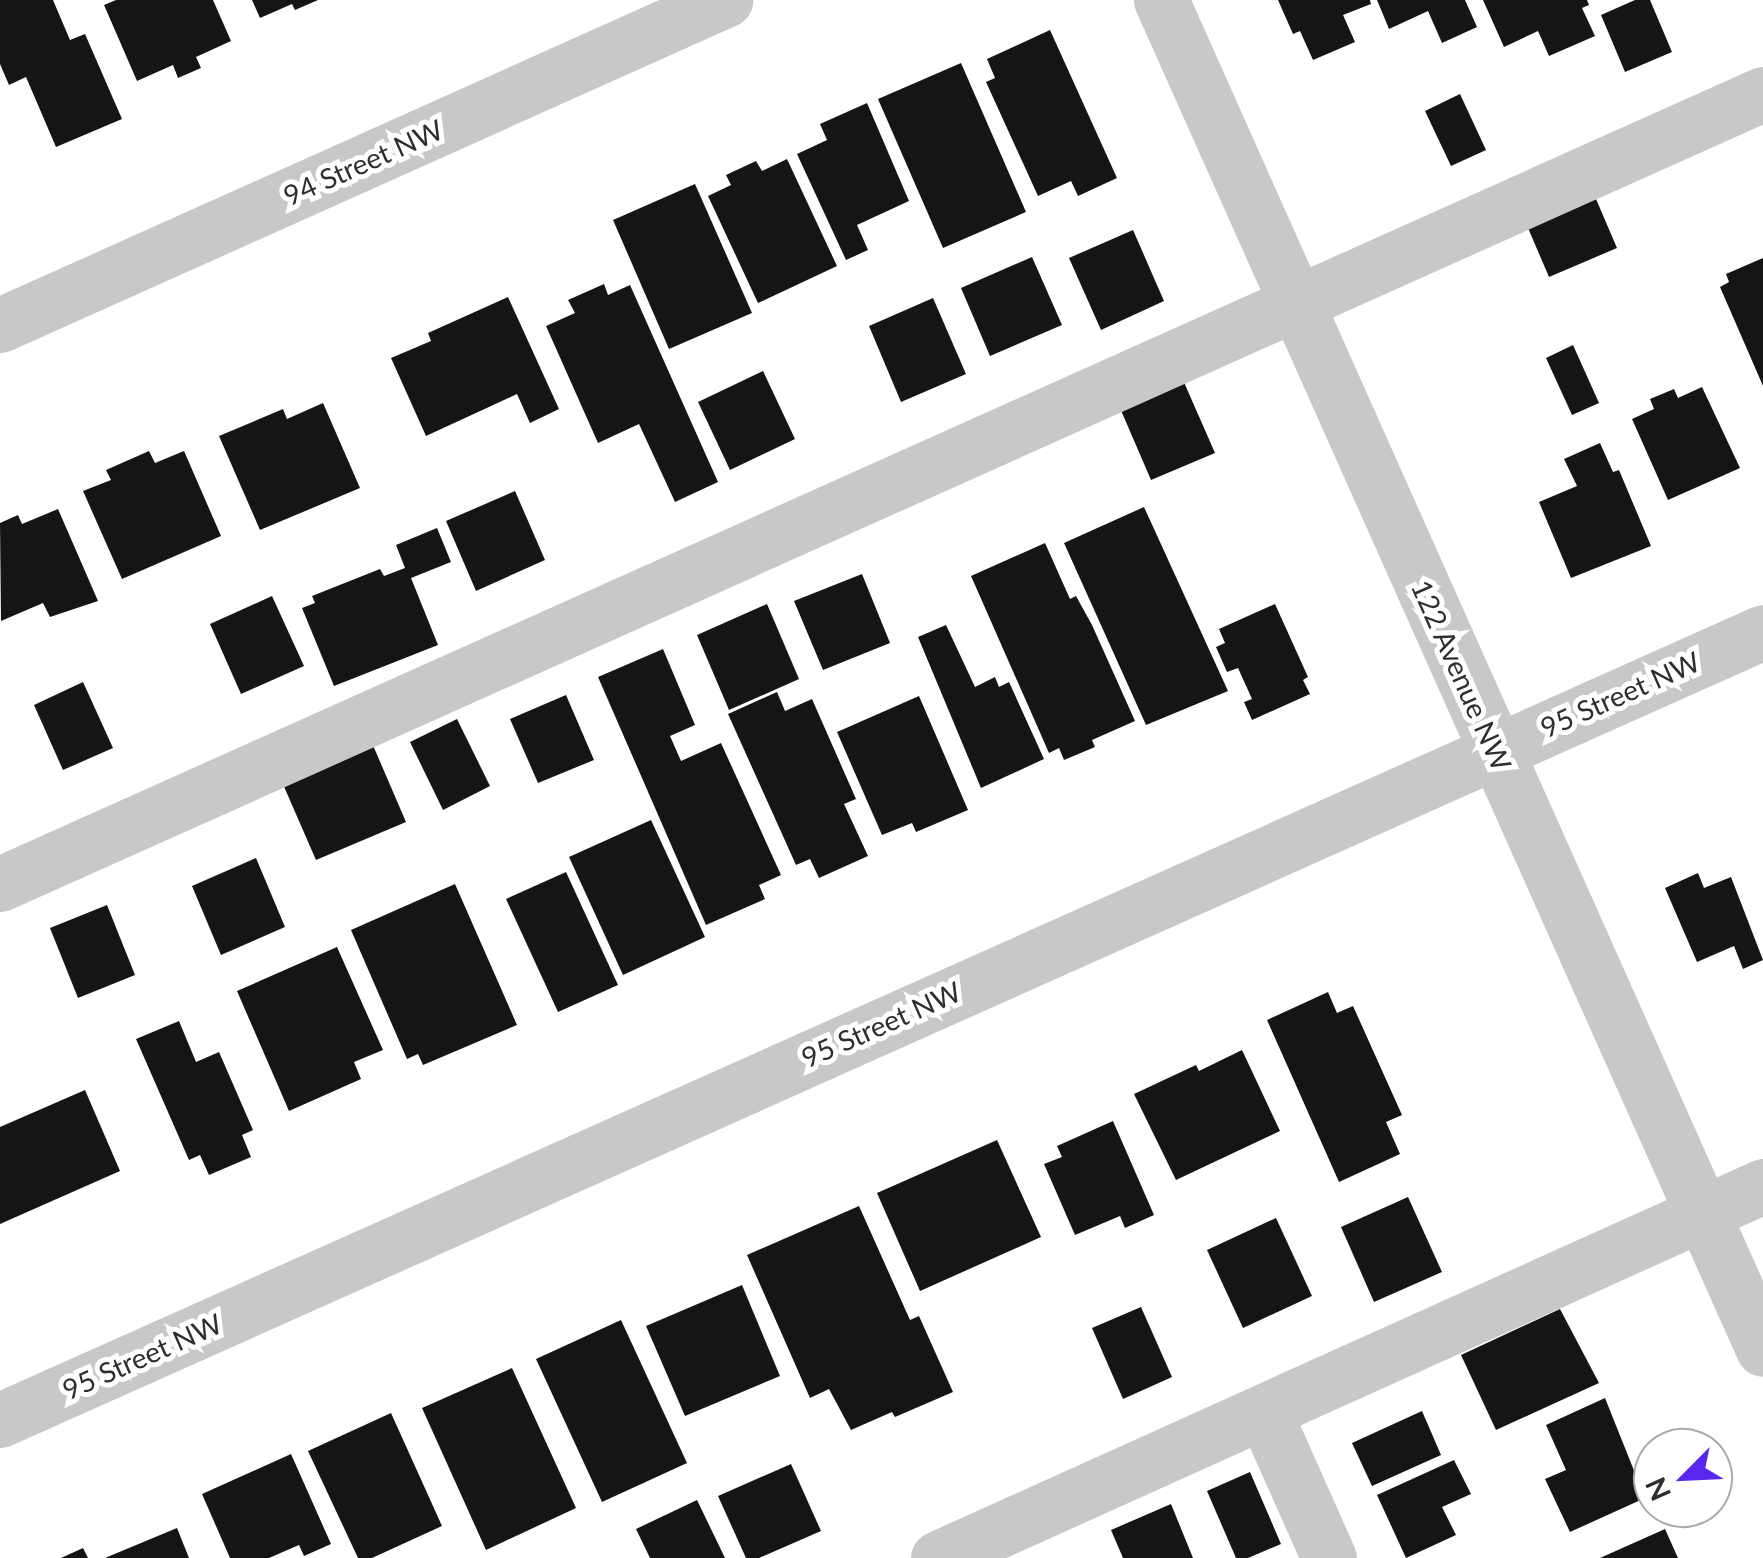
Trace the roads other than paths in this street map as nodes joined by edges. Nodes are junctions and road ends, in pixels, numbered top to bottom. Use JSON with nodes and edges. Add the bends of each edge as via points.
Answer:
{"nodes":[{"id":1,"x":725,"y":0,"type":"edge"},
{"id":2,"x":1161,"y":0,"type":"edge"},
{"id":3,"x":1763,"y":94,"type":"edge"},
{"id":4,"x":1296,"y":302,"type":"junction"},
{"id":5,"x":0,"y":325,"type":"edge"},
{"id":6,"x":1763,"y":632,"type":"edge"},
{"id":7,"x":1495,"y":749,"type":"junction"},
{"id":8,"x":0,"y":884,"type":"edge"},
{"id":9,"x":1763,"y":1186,"type":"edge"},
{"id":10,"x":1702,"y":1214,"type":"junction"},
{"id":11,"x":1763,"y":1349,"type":"edge"},
{"id":12,"x":1264,"y":1412,"type":"junction"},
{"id":13,"x":0,"y":1420,"type":"edge"},
{"id":14,"x":938,"y":1558,"type":"edge"},
{"id":15,"x":1329,"y":1558,"type":"edge"}],
"edges":[{"from":1,"to":5,"type":"street","name":"94 Street NW"},
{"from":2,"to":4,"type":"street","name":"122 Avenue NW"},
{"from":3,"to":4,"type":"street"},
{"from":4,"to":7,"type":"street","name":"122 Avenue NW"},
{"from":4,"to":8,"type":"street"},
{"from":6,"to":7,"type":"street","name":"95 Street NW"},
{"from":7,"to":10,"type":"street","name":"122 Avenue NW"},
{"from":7,"to":13,"type":"street","name":"95 Street NW"},
{"from":9,"to":10,"type":"street"},
{"from":10,"to":11,"type":"street","name":"122 Avenue NW"},
{"from":10,"to":12,"type":"street"},
{"from":12,"to":14,"type":"street"},
{"from":12,"to":15,"type":"street"}]}
